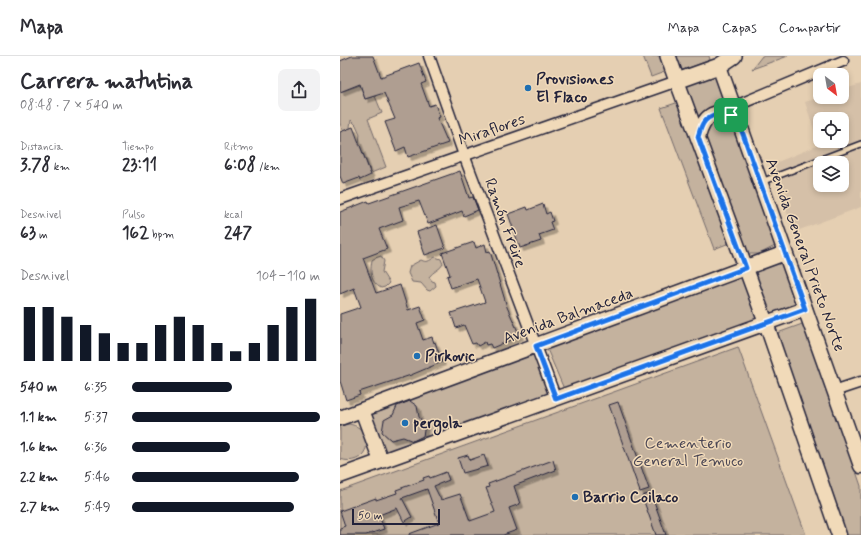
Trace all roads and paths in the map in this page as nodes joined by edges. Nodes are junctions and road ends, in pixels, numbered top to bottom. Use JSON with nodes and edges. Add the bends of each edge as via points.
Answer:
{"nodes":[{"id":1,"x":429,"y":56,"type":"edge"},
{"id":2,"x":668,"y":56,"type":"edge"},
{"id":3,"x":734,"y":56,"type":"edge"},
{"id":4,"x":717,"y":61,"type":"edge"},
{"id":5,"x":843,"y":61,"type":"dead end"},
{"id":6,"x":677,"y":81,"type":"junction"},
{"id":7,"x":736,"y":113,"type":"junction"},
{"id":8,"x":698,"y":137,"type":"junction"},
{"id":9,"x":861,"y":144,"type":"edge"},
{"id":10,"x":464,"y":155,"type":"junction"},
{"id":11,"x":760,"y":182,"type":"junction"},
{"id":12,"x":340,"y":199,"type":"edge"},
{"id":13,"x":785,"y":253,"type":"junction"},
{"id":14,"x":746,"y":268,"type":"junction"},
{"id":15,"x":805,"y":309,"type":"junction"},
{"id":16,"x":766,"y":323,"type":"junction"},
{"id":17,"x":536,"y":346,"type":"junction"},
{"id":18,"x":861,"y":382,"type":"edge"},
{"id":19,"x":834,"y":391,"type":"junction"},
{"id":20,"x":556,"y":399,"type":"junction"},
{"id":21,"x":362,"y":410,"type":"junction"},
{"id":22,"x":340,"y":418,"type":"edge"},
{"id":23,"x":381,"y":461,"type":"junction"},
{"id":24,"x":861,"y":466,"type":"edge"},
{"id":25,"x":340,"y":476,"type":"edge"},
{"id":26,"x":839,"y":535,"type":"edge"}],
"edges":[{"from":1,"to":10,"type":"street","name":"Ramón Freire"},
{"from":2,"to":6,"type":"main road"},
{"from":3,"to":4,"type":"main road"},
{"from":4,"to":6,"type":"main road"},
{"from":4,"to":7,"type":"main road","name":"Avenida General Prieto Norte"},
{"from":5,"to":7,"type":"street"},
{"from":6,"to":8,"type":"main road"},
{"from":6,"to":10,"type":"street","name":"Miraflores"},
{"from":7,"to":8,"type":"main road","via":[[714,114],[705,119]]},
{"from":7,"to":11,"type":"main road","name":"Avenida General Prieto Norte"},
{"from":8,"to":14,"type":"main road"},
{"from":9,"to":11,"type":"lane"},
{"from":10,"to":12,"type":"street","name":"Miraflores"},
{"from":10,"to":17,"type":"street","name":"Ramón Freire"},
{"from":11,"to":13,"type":"main road","name":"Avenida General Prieto Norte"},
{"from":13,"to":14,"type":"main road","name":"Avenida Balmaceda"},
{"from":13,"to":15,"type":"main road","name":"Avenida General Prieto Norte"},
{"from":14,"to":16,"type":"main road"},
{"from":14,"to":17,"type":"main road","name":"Avenida Balmaceda"},
{"from":15,"to":16,"type":"main road"},
{"from":15,"to":19,"type":"main road","name":"Avenida General Prieto Norte"},
{"from":16,"to":20,"type":"main road"},
{"from":16,"to":26,"type":"main road"},
{"from":17,"to":20,"type":"street","name":"Ramón Freire"},
{"from":17,"to":21,"type":"main road","name":"Avenida Balmaceda"},
{"from":18,"to":19,"type":"street"},
{"from":19,"to":24,"type":"main road","name":"Avenida General Prieto Norte"},
{"from":20,"to":23,"type":"main road"},
{"from":21,"to":22,"type":"main road","name":"Avenida Balmaceda"},
{"from":21,"to":23,"type":"main road"},
{"from":23,"to":25,"type":"main road"}]}
